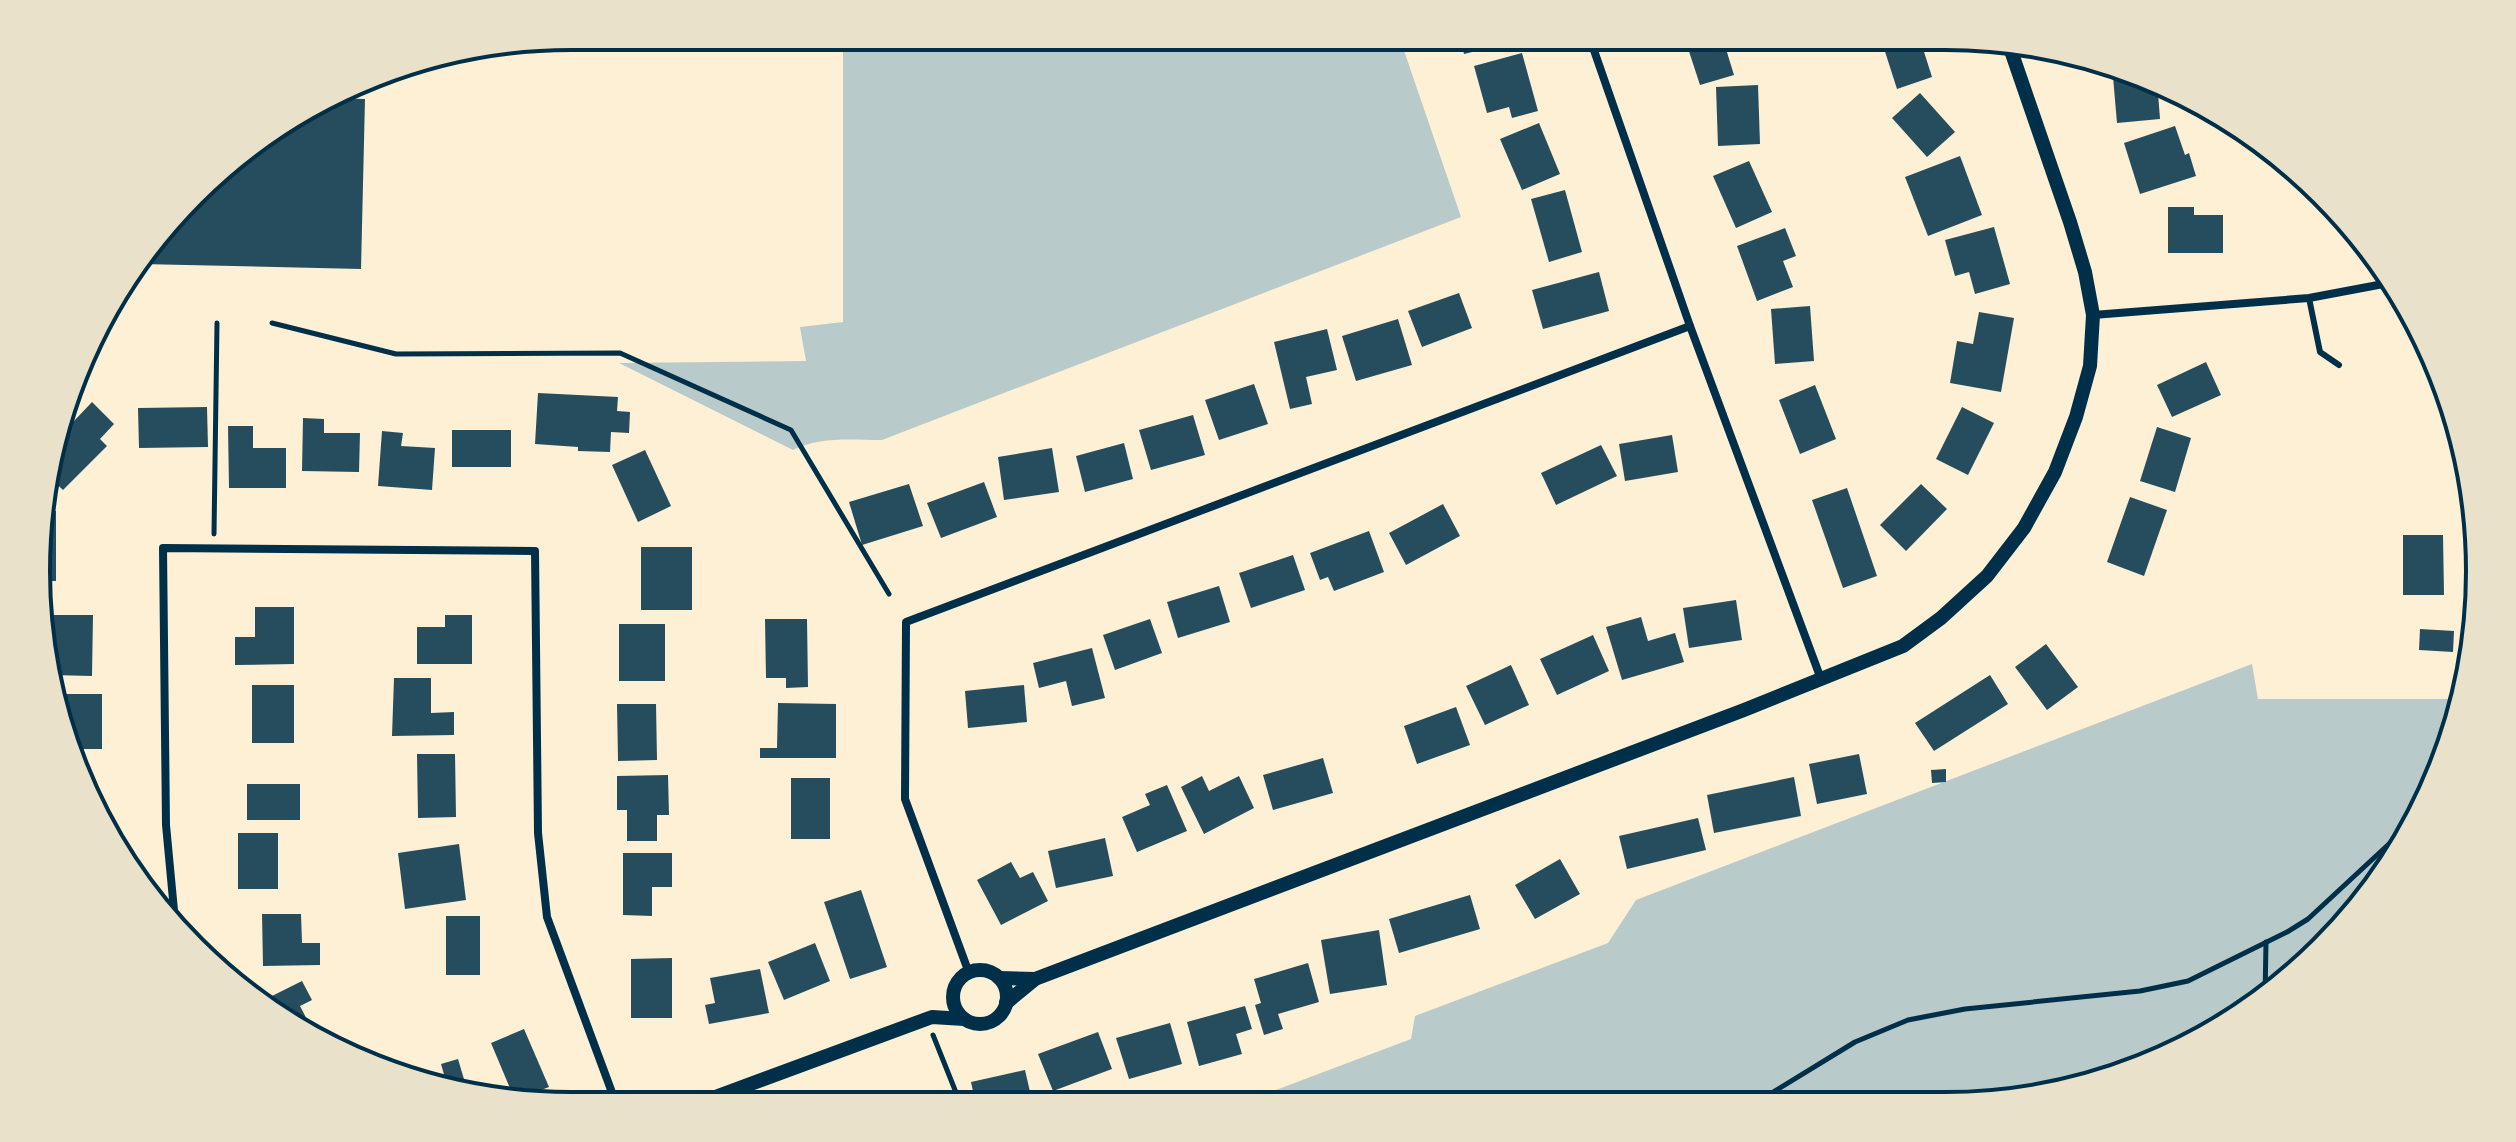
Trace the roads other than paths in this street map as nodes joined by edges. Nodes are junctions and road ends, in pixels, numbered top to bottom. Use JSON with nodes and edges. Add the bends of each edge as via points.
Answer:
{"nodes":[{"id":1,"x":1594,"y":50,"type":"edge"},
{"id":2,"x":2012,"y":54,"type":"edge"},
{"id":3,"x":2380,"y":285,"type":"edge"},
{"id":4,"x":2309,"y":298,"type":"junction"},
{"id":5,"x":2093,"y":315,"type":"junction"},
{"id":6,"x":1690,"y":326,"type":"junction"},
{"id":7,"x":2339,"y":365,"type":"dead end"},
{"id":8,"x":1821,"y":680,"type":"junction"},
{"id":9,"x":174,"y":908,"type":"edge"},
{"id":10,"x":969,"y":973,"type":"junction"},
{"id":11,"x":999,"y":978,"type":"junction"},
{"id":12,"x":1035,"y":979,"type":"junction"},
{"id":13,"x":953,"y":996,"type":"junction"},
{"id":14,"x":1006,"y":1003,"type":"junction"},
{"id":15,"x":964,"y":1019,"type":"junction"},
{"id":16,"x":932,"y":1023,"type":"junction"},
{"id":17,"x":612,"y":1092,"type":"edge"},
{"id":18,"x":732,"y":1092,"type":"edge"}],
"edges":[{"from":1,"to":6,"type":"street"},
{"from":2,"to":5,"type":"street","via":[[2070,222]]},
{"from":3,"to":4,"type":"street"},
{"from":4,"to":5,"type":"street"},
{"from":4,"to":7,"type":"lane","via":[[2320,352]]},
{"from":5,"to":8,"type":"street","via":[[2090,366],[2076,417],[2055,472],[2024,528],[1987,576],[1941,618],[1903,646]]},
{"from":6,"to":8,"type":"street"},
{"from":6,"to":10,"type":"street","via":[[906,622],[905,799]]},
{"from":8,"to":12,"type":"street"},
{"from":9,"to":17,"type":"street","via":[[166,825],[163,548],[535,551],[538,833],[547,917]]},
{"from":10,"to":11,"type":"street","via":[[984,971]]},
{"from":10,"to":13,"type":"street"},
{"from":11,"to":12,"type":"street"},
{"from":11,"to":14,"type":"street"},
{"from":12,"to":14,"type":"street"},
{"from":13,"to":15,"type":"street"},
{"from":13,"to":16,"type":"street"},
{"from":14,"to":15,"type":"street","via":[[989,1022]]},
{"from":15,"to":16,"type":"street"},
{"from":16,"to":18,"type":"street"}]}
